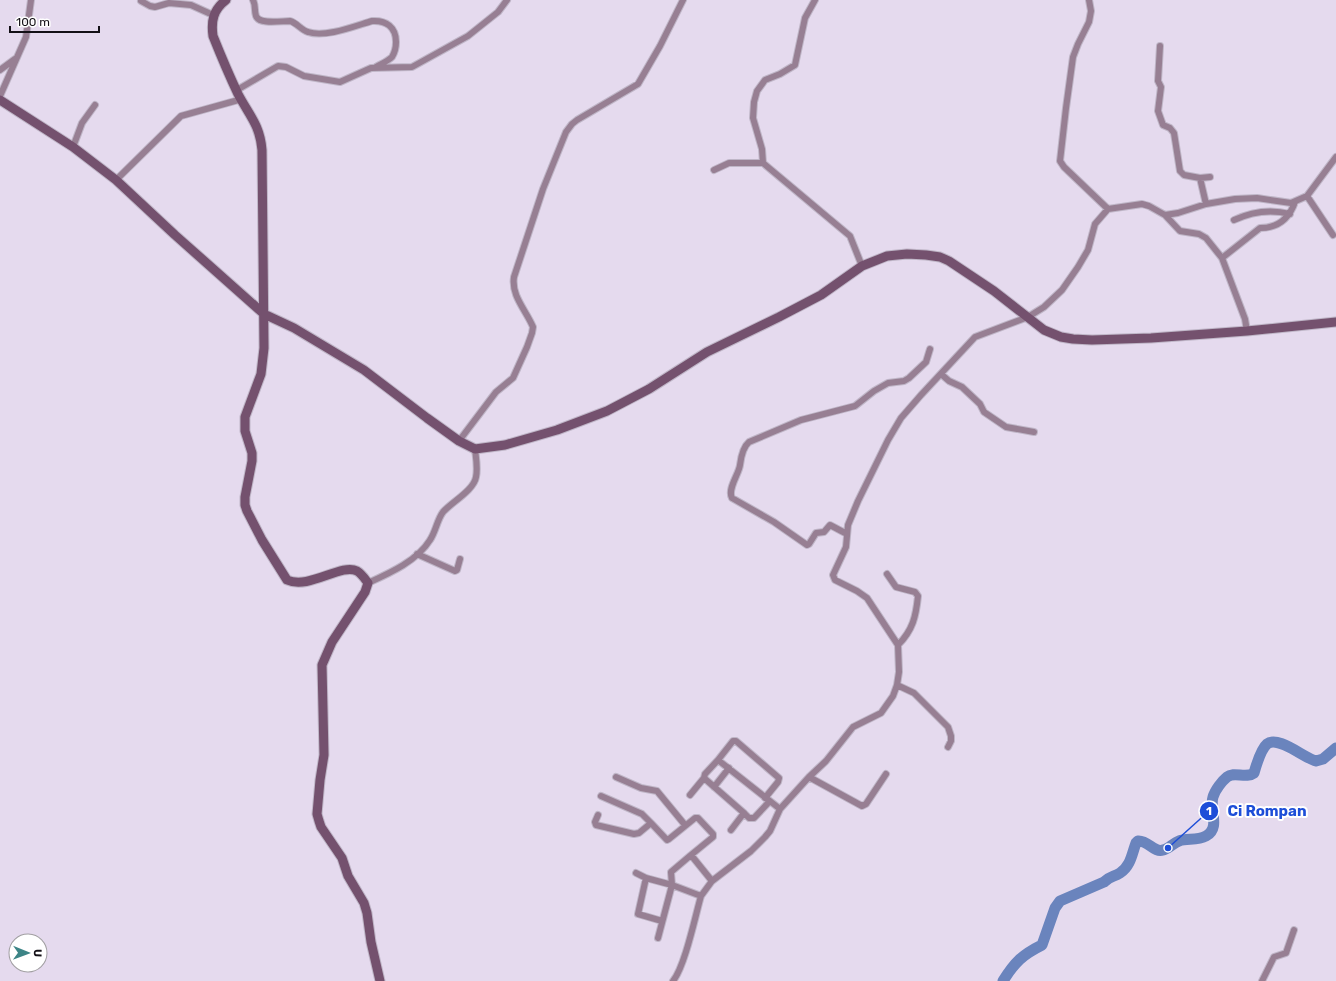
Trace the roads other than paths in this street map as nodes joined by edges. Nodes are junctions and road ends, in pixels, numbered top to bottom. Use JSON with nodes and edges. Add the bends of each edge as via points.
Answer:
{"nodes":[{"id":1,"x":31,"y":0,"type":"edge"},
{"id":2,"x":140,"y":0,"type":"edge"},
{"id":3,"x":226,"y":0,"type":"edge"},
{"id":4,"x":253,"y":0,"type":"edge"},
{"id":5,"x":507,"y":0,"type":"edge"},
{"id":6,"x":683,"y":0,"type":"edge"},
{"id":7,"x":815,"y":0,"type":"edge"},
{"id":8,"x":1089,"y":0,"type":"edge"},
{"id":9,"x":213,"y":15,"type":"junction"},
{"id":10,"x":1160,"y":46,"type":"dead end"},
{"id":11,"x":17,"y":58,"type":"junction"},
{"id":12,"x":376,"y":67,"type":"junction"},
{"id":13,"x":0,"y":70,"type":"edge"},
{"id":14,"x":237,"y":90,"type":"junction"},
{"id":15,"x":0,"y":96,"type":"edge"},
{"id":16,"x":242,"y":99,"type":"junction"},
{"id":17,"x":0,"y":100,"type":"edge"},
{"id":18,"x":95,"y":105,"type":"dead end"},
{"id":19,"x":73,"y":147,"type":"junction"},
{"id":20,"x":1336,"y":158,"type":"edge"},
{"id":21,"x":763,"y":163,"type":"junction"},
{"id":22,"x":714,"y":170,"type":"dead end"},
{"id":23,"x":1210,"y":177,"type":"dead end"},
{"id":24,"x":1200,"y":178,"type":"junction"},
{"id":25,"x":116,"y":180,"type":"junction"},
{"id":26,"x":1307,"y":196,"type":"junction"},
{"id":27,"x":1295,"y":202,"type":"junction"},
{"id":28,"x":1206,"y":204,"type":"junction"},
{"id":29,"x":1108,"y":209,"type":"junction"},
{"id":30,"x":1290,"y":214,"type":"junction"},
{"id":31,"x":1165,"y":215,"type":"junction"},
{"id":32,"x":1234,"y":220,"type":"dead end"},
{"id":33,"x":1334,"y":235,"type":"dead end"},
{"id":34,"x":1222,"y":258,"type":"junction"},
{"id":35,"x":862,"y":266,"type":"junction"},
{"id":36,"x":264,"y":314,"type":"junction"},
{"id":37,"x":1028,"y":317,"type":"junction"},
{"id":38,"x":1336,"y":322,"type":"edge"},
{"id":39,"x":1245,"y":324,"type":"junction"},
{"id":40,"x":930,"y":349,"type":"dead end"},
{"id":41,"x":941,"y":374,"type":"junction"},
{"id":42,"x":1034,"y":432,"type":"dead end"},
{"id":43,"x":459,"y":441,"type":"junction"},
{"id":44,"x":475,"y":449,"type":"junction"},
{"id":45,"x":847,"y":534,"type":"junction"},
{"id":46,"x":417,"y":554,"type":"junction"},
{"id":47,"x":460,"y":559,"type":"dead end"},
{"id":48,"x":887,"y":574,"type":"dead end"},
{"id":49,"x":368,"y":583,"type":"junction"},
{"id":50,"x":898,"y":644,"type":"junction"},
{"id":51,"x":897,"y":685,"type":"junction"},
{"id":52,"x":948,"y":747,"type":"dead end"},
{"id":53,"x":718,"y":760,"type":"junction"},
{"id":54,"x":729,"y":768,"type":"junction"},
{"id":55,"x":886,"y":774,"type":"dead end"},
{"id":56,"x":616,"y":777,"type":"dead end"},
{"id":57,"x":809,"y":777,"type":"junction"},
{"id":58,"x":704,"y":778,"type":"junction"},
{"id":59,"x":714,"y":787,"type":"junction"},
{"id":60,"x":690,"y":795,"type":"dead end"},
{"id":61,"x":601,"y":796,"type":"dead end"},
{"id":62,"x":767,"y":800,"type":"junction"},
{"id":63,"x":780,"y":809,"type":"junction"},
{"id":64,"x":744,"y":813,"type":"junction"},
{"id":65,"x":598,"y":815,"type":"dead end"},
{"id":66,"x":650,"y":823,"type":"junction"},
{"id":67,"x":686,"y":825,"type":"junction"},
{"id":68,"x":730,"y":830,"type":"dead end"},
{"id":69,"x":691,"y":855,"type":"junction"},
{"id":70,"x":636,"y":873,"type":"dead end"},
{"id":71,"x":646,"y":878,"type":"junction"},
{"id":72,"x":712,"y":881,"type":"junction"},
{"id":73,"x":672,"y":885,"type":"junction"},
{"id":74,"x":701,"y":896,"type":"junction"},
{"id":75,"x":662,"y":921,"type":"junction"},
{"id":76,"x":1294,"y":930,"type":"dead end"},
{"id":77,"x":658,"y":938,"type":"dead end"},
{"id":78,"x":380,"y":981,"type":"edge"},
{"id":79,"x":672,"y":981,"type":"edge"},
{"id":80,"x":1262,"y":981,"type":"edge"}],
"edges":[{"from":1,"to":11,"type":"street","via":[[26,37]]},
{"from":2,"to":9,"type":"street","via":[[155,7],[169,3],[191,5]]},
{"from":3,"to":9,"type":"street"},
{"from":4,"to":12,"type":"street","via":[[259,20],[290,21],[303,30],[317,35],[372,21],[386,23],[395,31],[395,52],[391,58]]},
{"from":5,"to":12,"type":"street","via":[[498,12],[468,36],[412,67]]},
{"from":6,"to":43,"type":"street","via":[[638,84],[577,120],[566,132],[543,189],[514,277],[515,292],[533,327],[532,333],[513,378],[496,392]]},
{"from":7,"to":21,"type":"street","via":[[805,18],[795,65],[765,80],[757,91],[753,118],[762,149]]},
{"from":8,"to":29,"type":"street","via":[[1089,22],[1073,57],[1060,161]]},
{"from":9,"to":14,"type":"street","via":[[213,36]]},
{"from":10,"to":24,"type":"street","via":[[1158,81],[1161,87],[1158,113],[1163,125],[1174,133],[1180,171],[1184,175]]},
{"from":11,"to":13,"type":"street"},
{"from":11,"to":15,"type":"street"},
{"from":12,"to":14,"type":"street","via":[[340,82],[304,76],[278,66]]},
{"from":14,"to":16,"type":"street"},
{"from":16,"to":25,"type":"street","via":[[181,116]]},
{"from":16,"to":36,"type":"street","via":[[255,122],[261,140]]},
{"from":17,"to":19,"type":"street"},
{"from":18,"to":19,"type":"street","via":[[82,123]]},
{"from":19,"to":25,"type":"street"},
{"from":20,"to":26,"type":"street"},
{"from":21,"to":22,"type":"street","via":[[729,163]]},
{"from":21,"to":35,"type":"street","via":[[850,236]]},
{"from":23,"to":24,"type":"street"},
{"from":24,"to":28,"type":"street"},
{"from":25,"to":36,"type":"street"},
{"from":26,"to":27,"type":"street"},
{"from":26,"to":33,"type":"street"},
{"from":27,"to":28,"type":"street","via":[[1255,198]]},
{"from":27,"to":30,"type":"street"},
{"from":28,"to":31,"type":"street"},
{"from":29,"to":31,"type":"street","via":[[1142,204]]},
{"from":29,"to":37,"type":"street","via":[[1095,224],[1088,250],[1069,281],[1054,298]]},
{"from":30,"to":32,"type":"street","via":[[1264,212],[1248,214]]},
{"from":30,"to":34,"type":"street","via":[[1272,227],[1260,228]]},
{"from":31,"to":34,"type":"street","via":[[1180,231],[1199,234],[1206,238]]},
{"from":34,"to":39,"type":"street"},
{"from":35,"to":37,"type":"street","via":[[887,256],[926,254],[940,257],[994,291]]},
{"from":35,"to":44,"type":"street","via":[[821,295],[707,352],[649,389],[607,411],[557,430],[505,445]]},
{"from":36,"to":43,"type":"street","via":[[294,328],[364,370]]},
{"from":36,"to":49,"type":"street","via":[[261,374],[244,424],[252,453],[245,498],[247,511],[287,580],[310,581],[344,570],[353,570]]},
{"from":37,"to":39,"type":"street","via":[[1051,333],[1073,339],[1092,340]]},
{"from":37,"to":41,"type":"street","via":[[976,337]]},
{"from":38,"to":39,"type":"street"},
{"from":40,"to":45,"type":"street","via":[[926,362],[906,380],[888,383],[855,406],[801,420],[746,444],[733,480],[730,494],[732,498],[807,545],[816,533],[824,532],[830,525]]},
{"from":41,"to":42,"type":"street","via":[[962,387],[980,404],[984,412],[1002,425]]},
{"from":41,"to":45,"type":"street","via":[[901,418],[888,440],[858,501]]},
{"from":43,"to":44,"type":"street"},
{"from":44,"to":46,"type":"street","via":[[474,483],[443,513],[429,541]]},
{"from":45,"to":50,"type":"street","via":[[846,547],[833,573],[834,578],[866,598]]},
{"from":46,"to":47,"type":"street","via":[[455,571]]},
{"from":46,"to":49,"type":"street","via":[[392,572]]},
{"from":48,"to":50,"type":"street","via":[[896,588],[915,592],[918,596],[913,624]]},
{"from":49,"to":78,"type":"street","via":[[365,592],[332,642],[322,665],[324,755],[317,814],[321,827],[342,858],[348,876],[364,903]]},
{"from":50,"to":51,"type":"street"},
{"from":51,"to":52,"type":"street","via":[[914,693],[948,727],[951,736]]},
{"from":51,"to":57,"type":"street","via":[[883,710],[855,725],[826,761]]},
{"from":53,"to":54,"type":"street"},
{"from":53,"to":58,"type":"street"},
{"from":53,"to":62,"type":"street","via":[[731,742],[736,741],[779,778]]},
{"from":54,"to":59,"type":"street"},
{"from":54,"to":62,"type":"street"},
{"from":55,"to":57,"type":"street","via":[[862,806]]},
{"from":56,"to":67,"type":"street","via":[[641,788],[657,791]]},
{"from":57,"to":63,"type":"street"},
{"from":58,"to":59,"type":"street"},
{"from":58,"to":60,"type":"street"},
{"from":59,"to":64,"type":"street"},
{"from":61,"to":66,"type":"street","via":[[642,814]]},
{"from":62,"to":63,"type":"street"},
{"from":62,"to":64,"type":"street","via":[[754,818],[749,818]]},
{"from":63,"to":72,"type":"street","via":[[765,837]]},
{"from":64,"to":68,"type":"street"},
{"from":65,"to":66,"type":"street","via":[[596,825],[634,834],[639,833]]},
{"from":66,"to":67,"type":"street","via":[[666,840]]},
{"from":67,"to":69,"type":"street","via":[[697,818],[714,835]]},
{"from":69,"to":72,"type":"street"},
{"from":69,"to":73,"type":"street","via":[[671,872]]},
{"from":70,"to":71,"type":"street"},
{"from":71,"to":73,"type":"street"},
{"from":71,"to":75,"type":"street","via":[[638,914]]},
{"from":72,"to":74,"type":"street"},
{"from":73,"to":74,"type":"street"},
{"from":73,"to":75,"type":"street"},
{"from":74,"to":79,"type":"street","via":[[678,974]]},
{"from":75,"to":77,"type":"street"},
{"from":76,"to":80,"type":"street","via":[[1286,953],[1273,958]]}]}
